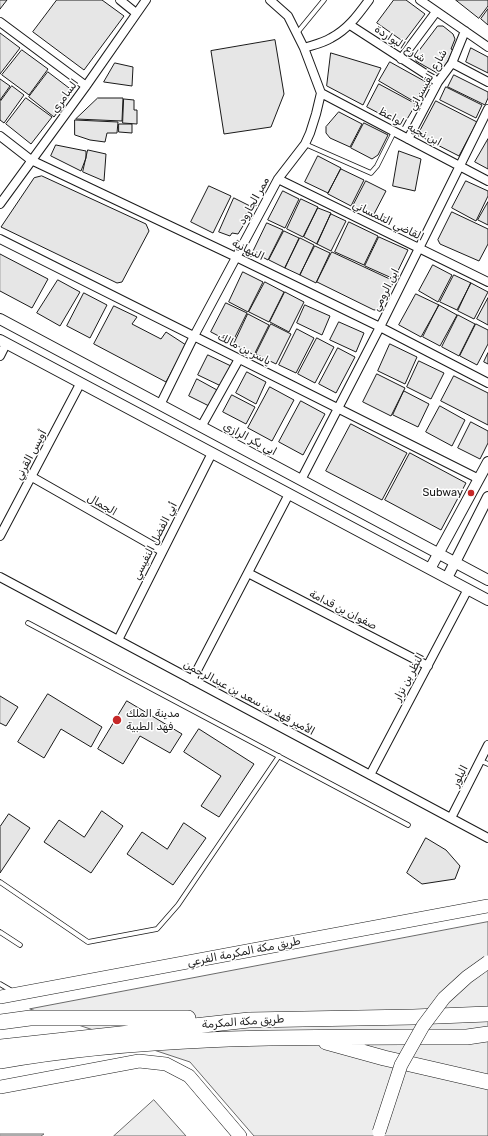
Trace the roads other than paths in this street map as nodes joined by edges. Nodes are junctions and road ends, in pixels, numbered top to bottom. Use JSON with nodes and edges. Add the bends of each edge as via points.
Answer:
{"nodes":[{"id":1,"x":120,"y":0,"type":"edge"},
{"id":2,"x":146,"y":0,"type":"edge"},
{"id":3,"x":270,"y":0,"type":"edge"},
{"id":4,"x":324,"y":0,"type":"edge"},
{"id":5,"x":369,"y":0,"type":"edge"},
{"id":6,"x":420,"y":0,"type":"edge"},
{"id":7,"x":436,"y":12,"type":"junction"},
{"id":8,"x":136,"y":13,"type":"junction"},
{"id":9,"x":0,"y":22,"type":"edge"},
{"id":10,"x":350,"y":25,"type":"junction"},
{"id":11,"x":465,"y":31,"type":"junction"},
{"id":12,"x":296,"y":34,"type":"junction"},
{"id":13,"x":488,"y":47,"type":"edge"},
{"id":14,"x":304,"y":48,"type":"junction"},
{"id":15,"x":401,"y":59,"type":"junction"},
{"id":16,"x":452,"y":63,"type":"junction"},
{"id":17,"x":438,"y":82,"type":"junction"},
{"id":18,"x":488,"y":82,"type":"edge"},
{"id":19,"x":86,"y":86,"type":"junction"},
{"id":20,"x":321,"y":93,"type":"junction"},
{"id":21,"x":488,"y":109,"type":"edge"},
{"id":22,"x":394,"y":132,"type":"junction"},
{"id":23,"x":0,"y":136,"type":"edge"},
{"id":24,"x":408,"y":139,"type":"junction"},
{"id":25,"x":305,"y":144,"type":"junction"},
{"id":26,"x":32,"y":160,"type":"junction"},
{"id":27,"x":461,"y":166,"type":"junction"},
{"id":28,"x":278,"y":179,"type":"junction"},
{"id":29,"x":488,"y":181,"type":"edge"},
{"id":30,"x":0,"y":204,"type":"edge"},
{"id":31,"x":0,"y":239,"type":"edge"},
{"id":32,"x":419,"y":248,"type":"junction"},
{"id":33,"x":236,"y":257,"type":"junction"},
{"id":34,"x":488,"y":282,"type":"edge"},
{"id":35,"x":0,"y":320,"type":"edge"},
{"id":36,"x":380,"y":327,"type":"junction"},
{"id":37,"x":194,"y":336,"type":"junction"},
{"id":38,"x":3,"y":342,"type":"edge"},
{"id":39,"x":0,"y":356,"type":"edge"},
{"id":40,"x":239,"y":359,"type":"junction"},
{"id":41,"x":488,"y":383,"type":"edge"},
{"id":42,"x":80,"y":384,"type":"junction"},
{"id":43,"x":160,"y":405,"type":"junction"},
{"id":44,"x":337,"y":408,"type":"junction"},
{"id":45,"x":201,"y":427,"type":"junction"},
{"id":46,"x":212,"y":453,"type":"junction"},
{"id":47,"x":488,"y":462,"type":"edge"},
{"id":48,"x":32,"y":477,"type":"junction"},
{"id":49,"x":479,"y":479,"type":"junction"},
{"id":50,"x":301,"y":480,"type":"junction"},
{"id":51,"x":289,"y":494,"type":"junction"},
{"id":52,"x":488,"y":497,"type":"edge"},
{"id":53,"x":0,"y":536,"type":"edge"},
{"id":54,"x":162,"y":551,"type":"junction"},
{"id":55,"x":438,"y":553,"type":"junction"},
{"id":56,"x":455,"y":562,"type":"junction"},
{"id":57,"x":430,"y":569,"type":"junction"},
{"id":58,"x":248,"y":574,"type":"junction"},
{"id":59,"x":0,"y":577,"type":"edge"},
{"id":60,"x":447,"y":578,"type":"junction"},
{"id":61,"x":488,"y":580,"type":"edge"},
{"id":62,"x":468,"y":589,"type":"junction"},
{"id":63,"x":488,"y":600,"type":"edge"},
{"id":64,"x":28,"y":623,"type":"dead end"},
{"id":65,"x":118,"y":640,"type":"junction"},
{"id":66,"x":428,"y":666,"type":"junction"},
{"id":67,"x":192,"y":680,"type":"junction"},
{"id":68,"x":488,"y":745,"type":"edge"},
{"id":69,"x":279,"y":756,"type":"junction"},
{"id":70,"x":480,"y":760,"type":"junction"},
{"id":71,"x":488,"y":764,"type":"edge"},
{"id":72,"x":370,"y":775,"type":"junction"},
{"id":73,"x":451,"y":818,"type":"junction"},
{"id":74,"x":408,"y":825,"type":"dead end"},
{"id":75,"x":488,"y":838,"type":"edge"},
{"id":76,"x":0,"y":882,"type":"edge"},
{"id":77,"x":488,"y":906,"type":"edge"},
{"id":78,"x":0,"y":932,"type":"edge"},
{"id":79,"x":20,"y":945,"type":"dead end"},
{"id":80,"x":488,"y":962,"type":"edge"},
{"id":81,"x":0,"y":984,"type":"edge"},
{"id":82,"x":17,"y":994,"type":"junction"},
{"id":83,"x":0,"y":997,"type":"edge"},
{"id":84,"x":488,"y":1014,"type":"edge"},
{"id":85,"x":331,"y":1018,"type":"junction"},
{"id":86,"x":0,"y":1022,"type":"edge"},
{"id":87,"x":488,"y":1034,"type":"edge"},
{"id":88,"x":308,"y":1037,"type":"junction"},
{"id":89,"x":0,"y":1047,"type":"edge"},
{"id":90,"x":42,"y":1053,"type":"junction"},
{"id":91,"x":0,"y":1061,"type":"edge"},
{"id":92,"x":0,"y":1065,"type":"edge"},
{"id":93,"x":488,"y":1082,"type":"edge"},
{"id":94,"x":0,"y":1087,"type":"edge"},
{"id":95,"x":379,"y":1135,"type":"edge"},
{"id":96,"x":240,"y":1136,"type":"edge"}],
"edges":[{"from":1,"to":8,"type":"street"},
{"from":2,"to":8,"type":"street","name":"السامري"},
{"from":3,"to":12,"type":"street","via":[[288,16]]},
{"from":4,"to":12,"type":"lane"},
{"from":5,"to":10,"type":"street"},
{"from":6,"to":7,"type":"street"},
{"from":7,"to":11,"type":"street"},
{"from":7,"to":15,"type":"street"},
{"from":8,"to":19,"type":"street","name":"السامري"},
{"from":9,"to":19,"type":"street"},
{"from":10,"to":14,"type":"street","via":[[330,39]]},
{"from":10,"to":15,"type":"street","name":"شارع البواردة"},
{"from":11,"to":13,"type":"street"},
{"from":11,"to":16,"type":"street","name":"شارع القيسراني"},
{"from":12,"to":14,"type":"street"},
{"from":14,"to":20,"type":"street"},
{"from":15,"to":17,"type":"street","name":"شارع البواردة"},
{"from":16,"to":17,"type":"street","name":"شارع القيسراني"},
{"from":16,"to":18,"type":"street"},
{"from":17,"to":24,"type":"street","name":"شارع القيسراني"},
{"from":19,"to":26,"type":"street","name":"السامري"},
{"from":20,"to":22,"type":"street","name":"ابن نجيه الواعظ"},
{"from":20,"to":25,"type":"street","name":"ممر الجارود"},
{"from":21,"to":27,"type":"street","name":"ابن الرومي"},
{"from":22,"to":24,"type":"street","name":"ابن نجيه الواعظ"},
{"from":22,"to":25,"type":"lane","via":[[371,173]]},
{"from":23,"to":26,"type":"street","name":"النبهانية"},
{"from":24,"to":27,"type":"street","name":"ابن نجيه الواعظ"},
{"from":25,"to":28,"type":"street","name":"ممر الجارود"},
{"from":26,"to":30,"type":"street","name":"السامري"},
{"from":26,"to":33,"type":"street","name":"النبهانية"},
{"from":27,"to":29,"type":"street","name":"ابن نجيه الواعظ"},
{"from":27,"to":32,"type":"street","name":"ابن الرومي"},
{"from":28,"to":32,"type":"street","name":"القاضي التلمساني"},
{"from":28,"to":33,"type":"street","name":"ممر الجارود"},
{"from":31,"to":37,"type":"street","name":"ياسر بن مالك"},
{"from":32,"to":34,"type":"street","name":"القاضي التلمساني"},
{"from":32,"to":36,"type":"street","name":"ابن الرومي"},
{"from":33,"to":36,"type":"street","name":"النبهانية"},
{"from":33,"to":37,"type":"street","name":"ممر الجارود"},
{"from":35,"to":43,"type":"street","name":"ابي بكر الرازي"},
{"from":36,"to":41,"type":"street","name":"النبهانية"},
{"from":36,"to":44,"type":"street","name":"ابن الرومي"},
{"from":37,"to":40,"type":"street","name":"ياسر بن مالك"},
{"from":37,"to":43,"type":"street","name":"ممر الجارود"},
{"from":38,"to":39,"type":"street"},
{"from":38,"to":42,"type":"street"},
{"from":40,"to":44,"type":"street","name":"ياسر بن مالك"},
{"from":40,"to":45,"type":"street"},
{"from":42,"to":46,"type":"street"},
{"from":42,"to":48,"type":"street","name":"أويس القرني"},
{"from":43,"to":45,"type":"street","name":"ابي بكر الرازي"},
{"from":44,"to":49,"type":"street","name":"ياسر بن مالك"},
{"from":44,"to":50,"type":"street","name":"ابن الرومي"},
{"from":45,"to":50,"type":"street","name":"ابي بكر الرازي"},
{"from":46,"to":51,"type":"street"},
{"from":46,"to":54,"type":"street","name":"أبي الفضل النفيسي"},
{"from":47,"to":49,"type":"street"},
{"from":48,"to":53,"type":"street","name":"أويس القرني"},
{"from":48,"to":54,"type":"street","name":"الجمال"},
{"from":49,"to":55,"type":"street"},
{"from":50,"to":55,"type":"street","name":"ابي بكر الرازي"},
{"from":51,"to":57,"type":"street"},
{"from":51,"to":58,"type":"street"},
{"from":52,"to":56,"type":"street"},
{"from":54,"to":65,"type":"street","name":"أبي الفضل النفيسي"},
{"from":55,"to":56,"type":"street","name":"ابي بكر الرازي"},
{"from":55,"to":57,"type":"street"},
{"from":56,"to":60,"type":"street"},
{"from":56,"to":61,"type":"street","name":"ابي بكر الرازي"},
{"from":57,"to":60,"type":"street"},
{"from":58,"to":66,"type":"street","name":"صفوان بن قدامة"},
{"from":58,"to":67,"type":"street"},
{"from":59,"to":65,"type":"street","name":"الأمير فهد بن سعد بن عبدالرحمن"},
{"from":60,"to":62,"type":"street"},
{"from":62,"to":63,"type":"street"},
{"from":62,"to":66,"type":"street","name":"النظر بن نزار"},
{"from":64,"to":69,"type":"lane"},
{"from":65,"to":67,"type":"street","name":"الأمير فهد بن سعد بن عبدالرحمن"},
{"from":66,"to":72,"type":"street","name":"النظر بن نزار"},
{"from":67,"to":72,"type":"street","name":"الأمير فهد بن سعد بن عبدالرحمن"},
{"from":68,"to":70,"type":"street","name":"البلور"},
{"from":69,"to":74,"type":"lane"},
{"from":69,"to":76,"type":"lane","via":[[178,905],[156,929],[88,942]]},
{"from":70,"to":71,"type":"lane"},
{"from":70,"to":73,"type":"street","name":"البلور"},
{"from":72,"to":73,"type":"street","name":"الأمير فهد بن سعد بن عبدالرحمن"},
{"from":73,"to":75,"type":"street","name":"الأمير فهد بن سعد بن عبدالرحمن"},
{"from":77,"to":82,"type":"main road","name":"طريق مكة المكرمة الفرعي"},
{"from":78,"to":79,"type":"lane"},
{"from":80,"to":95,"type":"main road","bridge":true,"via":[[444,998],[423,1026],[401,1065]]},
{"from":81,"to":82,"type":"lane"},
{"from":82,"to":83,"type":"main road","name":"طريق مكة المكرمة الفرعي"},
{"from":84,"to":85,"type":"highway","name":"طريق مكة المكرمة"},
{"from":85,"to":86,"type":"highway","via":[[30,1018]]},
{"from":85,"to":89,"type":"highway","name":"طريق مكة المكرمة","via":[[249,1020]]},
{"from":87,"to":88,"type":"highway","name":"طريق مكة المكرمة","via":[[467,1037]]},
{"from":88,"to":90,"type":"highway","name":"طريق مكة المكرمة","via":[[167,1041]]},
{"from":88,"to":93,"type":"highway"},
{"from":90,"to":91,"type":"highway","name":"طريق مكة المكرمة"},
{"from":90,"to":92,"type":"highway"},
{"from":94,"to":96,"type":"main road","via":[[139,1061],[166,1064],[189,1076]]}]}
